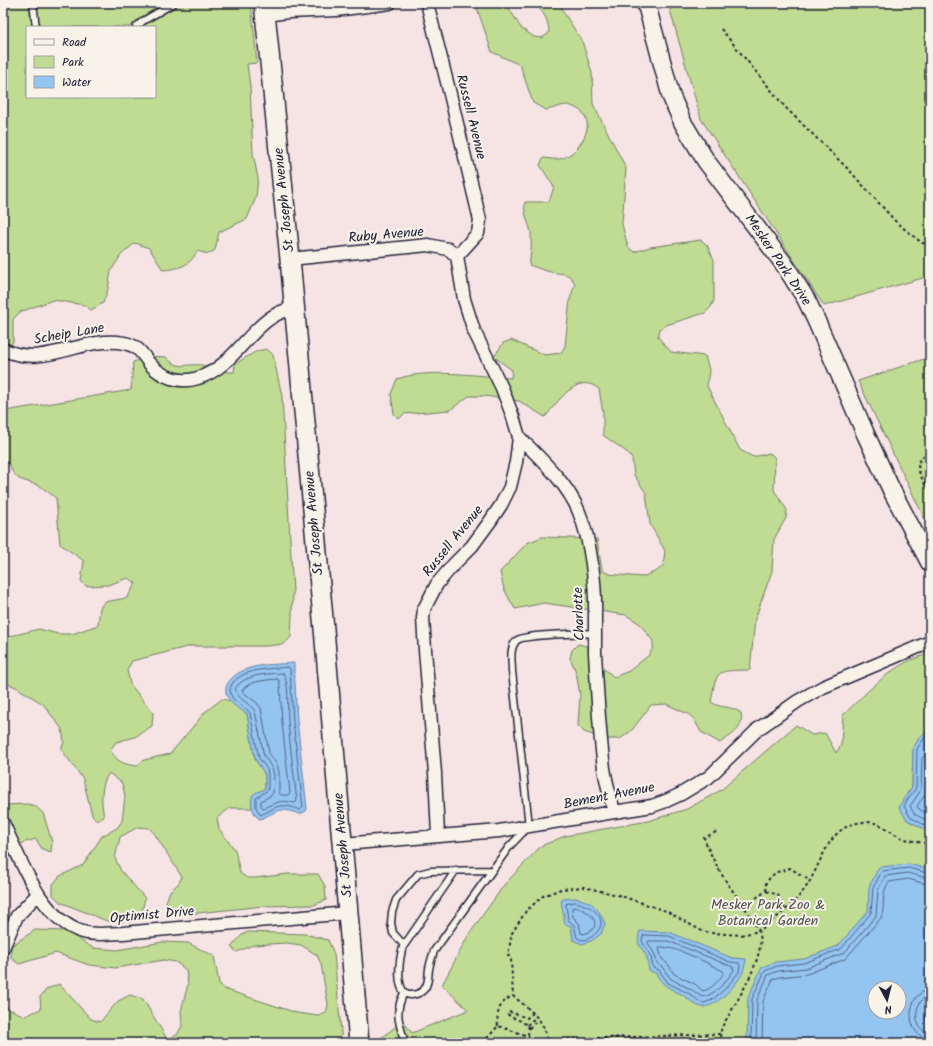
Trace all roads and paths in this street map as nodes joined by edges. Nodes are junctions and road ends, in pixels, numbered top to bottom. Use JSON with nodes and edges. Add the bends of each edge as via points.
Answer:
{"nodes":[{"id":1,"x":33,"y":3,"type":"edge"},
{"id":2,"x":174,"y":3,"type":"edge"},
{"id":3,"x":390,"y":3,"type":"edge"},
{"id":4,"x":427,"y":3,"type":"edge"},
{"id":5,"x":646,"y":3,"type":"edge"},
{"id":6,"x":264,"y":9,"type":"edge"},
{"id":7,"x":36,"y":26,"type":"edge"},
{"id":8,"x":137,"y":26,"type":"edge"},
{"id":9,"x":721,"y":29,"type":"dead end"},
{"id":10,"x":930,"y":244,"type":"edge"},
{"id":11,"x":457,"y":256,"type":"junction"},
{"id":12,"x":290,"y":259,"type":"junction"},
{"id":13,"x":294,"y":308,"type":"junction"},
{"id":14,"x":3,"y":349,"type":"edge"},
{"id":15,"x":519,"y":437,"type":"junction"},
{"id":16,"x":930,"y":453,"type":"edge"},
{"id":17,"x":930,"y":492,"type":"edge"},
{"id":18,"x":930,"y":563,"type":"edge"},
{"id":19,"x":595,"y":633,"type":"junction"},
{"id":20,"x":930,"y":642,"type":"edge"},
{"id":21,"x":614,"y":812,"type":"junction"},
{"id":22,"x":3,"y":823,"type":"edge"},
{"id":23,"x":529,"y":826,"type":"junction"},
{"id":24,"x":716,"y":832,"type":"dead end"},
{"id":25,"x":438,"y":835,"type":"junction"},
{"id":26,"x":343,"y":844,"type":"junction"},
{"id":27,"x":930,"y":844,"type":"edge"},
{"id":28,"x":456,"y":870,"type":"junction"},
{"id":29,"x":492,"y":870,"type":"junction"},
{"id":30,"x":801,"y":875,"type":"dead end"},
{"id":31,"x":805,"y":877,"type":"dead end"},
{"id":32,"x":809,"y":881,"type":"junction"},
{"id":33,"x":766,"y":891,"type":"junction"},
{"id":34,"x":38,"y":894,"type":"junction"},
{"id":35,"x":756,"y":898,"type":"dead end"},
{"id":36,"x":747,"y":902,"type":"dead end"},
{"id":37,"x":742,"y":903,"type":"junction"},
{"id":38,"x":781,"y":903,"type":"dead end"},
{"id":39,"x":783,"y":906,"type":"dead end"},
{"id":40,"x":786,"y":910,"type":"junction"},
{"id":41,"x":348,"y":913,"type":"junction"},
{"id":42,"x":759,"y":931,"type":"junction"},
{"id":43,"x":404,"y":945,"type":"junction"},
{"id":44,"x":3,"y":948,"type":"edge"},
{"id":45,"x":404,"y":993,"type":"junction"},
{"id":46,"x":514,"y":996,"type":"junction"},
{"id":47,"x":533,"y":1013,"type":"junction"},
{"id":48,"x":536,"y":1017,"type":"junction"},
{"id":49,"x":538,"y":1020,"type":"junction"},
{"id":50,"x":527,"y":1025,"type":"junction"},
{"id":51,"x":498,"y":1026,"type":"junction"},
{"id":52,"x":529,"y":1028,"type":"junction"},
{"id":53,"x":720,"y":1034,"type":"junction"},
{"id":54,"x":528,"y":1036,"type":"junction"},
{"id":55,"x":628,"y":1037,"type":"junction"},
{"id":56,"x":547,"y":1040,"type":"junction"},
{"id":57,"x":359,"y":1043,"type":"edge"},
{"id":58,"x":405,"y":1043,"type":"edge"},
{"id":59,"x":483,"y":1043,"type":"edge"},
{"id":60,"x":536,"y":1043,"type":"edge"},
{"id":61,"x":628,"y":1043,"type":"edge"},
{"id":62,"x":723,"y":1043,"type":"edge"}],
"edges":[{"from":1,"to":7,"type":"lane"},
{"from":2,"to":8,"type":"lane"},
{"from":3,"to":6,"type":"street","via":[[336,10],[288,12]]},
{"from":4,"to":11,"type":"street","name":"Russell Avenue","via":[[480,220],[480,230]]},
{"from":5,"to":18,"type":"street","name":"Mesker Park Drive","via":[[672,96],[683,123],[706,161],[784,264],[806,299],[882,470]]},
{"from":6,"to":12,"type":"main road","name":"St Joseph Avenue"},
{"from":9,"to":10,"type":"path","via":[[785,107],[849,170],[897,223],[922,243]]},
{"from":11,"to":12,"type":"street","name":"Ruby Avenue","via":[[448,250],[428,245]]},
{"from":11,"to":15,"type":"street","name":"Russell Avenue","via":[[464,299],[474,331],[502,388]]},
{"from":12,"to":13,"type":"main road","name":"St Joseph Avenue"},
{"from":13,"to":14,"type":"street","name":"Scheip Lane","via":[[275,314],[218,368],[189,380],[163,375],[144,354],[126,343],[100,341],[58,353],[22,356]]},
{"from":13,"to":26,"type":"main road","name":"St Joseph Avenue"},
{"from":15,"to":19,"type":"street","name":"Charlotte","via":[[558,479],[579,511],[585,527],[592,574]]},
{"from":15,"to":25,"type":"street","name":"Russell Avenue","via":[[510,487],[501,505],[472,546],[437,584],[424,609]]},
{"from":16,"to":17,"type":"path","via":[[921,458],[917,466],[920,477]]},
{"from":19,"to":21,"type":"street","name":"Charlotte","via":[[601,739]]},
{"from":19,"to":23,"type":"lane","via":[[534,636],[520,638],[513,644],[512,671]]},
{"from":20,"to":21,"type":"street","name":"Bement Avenue","via":[[823,687],[798,701],[758,729],[709,777],[681,794],[652,806]]},
{"from":21,"to":23,"type":"street","name":"Bement Avenue"},
{"from":22,"to":34,"type":"street","name":"Optimist Drive"},
{"from":23,"to":25,"type":"street","name":"Bement Avenue","via":[[499,831]]},
{"from":23,"to":29,"type":"lane"},
{"from":24,"to":37,"type":"path","via":[[704,838],[729,886]]},
{"from":25,"to":26,"type":"street","name":"Bement Avenue"},
{"from":26,"to":41,"type":"main road","name":"St Joseph Avenue"},
{"from":27,"to":32,"type":"path","via":[[901,837],[882,825],[868,822],[851,824],[832,839]]},
{"from":28,"to":29,"type":"lane"},
{"from":28,"to":43,"type":"lane"},
{"from":28,"to":43,"type":"lane","via":[[418,874],[396,900],[391,923],[393,933]]},
{"from":29,"to":45,"type":"lane","via":[[434,952],[426,986],[415,995]]},
{"from":30,"to":33,"type":"path","via":[[790,868],[776,872],[766,882]]},
{"from":31,"to":32,"type":"path"},
{"from":32,"to":40,"type":"path"},
{"from":33,"to":35,"type":"path"},
{"from":33,"to":38,"type":"path","via":[[778,895]]},
{"from":34,"to":41,"type":"street","name":"Optimist Drive","via":[[64,924],[85,933],[97,934]]},
{"from":34,"to":44,"type":"street","via":[[17,916]]},
{"from":36,"to":37,"type":"path"},
{"from":37,"to":42,"type":"path"},
{"from":39,"to":40,"type":"path"},
{"from":40,"to":42,"type":"path"},
{"from":41,"to":57,"type":"main road","name":"St Joseph Avenue"},
{"from":42,"to":46,"type":"path","via":[[741,935],[702,931],[666,911],[618,895],[583,887],[561,889],[543,896],[526,911],[512,933],[508,955],[511,959]]},
{"from":42,"to":53,"type":"path","via":[[761,938],[753,969]]},
{"from":43,"to":45,"type":"lane","via":[[399,959],[401,988]]},
{"from":45,"to":58,"type":"lane","via":[[398,1012]]},
{"from":46,"to":47,"type":"path"},
{"from":46,"to":51,"type":"path","via":[[502,1003],[498,1011]]},
{"from":47,"to":48,"type":"path"},
{"from":47,"to":50,"type":"path","via":[[527,1018],[510,1012],[507,1014]]},
{"from":48,"to":49,"type":"path"},
{"from":48,"to":50,"type":"path"},
{"from":49,"to":52,"type":"path"},
{"from":49,"to":56,"type":"path","via":[[547,1033]]},
{"from":50,"to":52,"type":"path"},
{"from":51,"to":54,"type":"path"},
{"from":51,"to":59,"type":"path"},
{"from":52,"to":54,"type":"path"},
{"from":53,"to":55,"type":"path"},
{"from":53,"to":62,"type":"path"},
{"from":54,"to":60,"type":"path"},
{"from":55,"to":56,"type":"path"},
{"from":55,"to":61,"type":"path"},
{"from":56,"to":60,"type":"path"}]}
